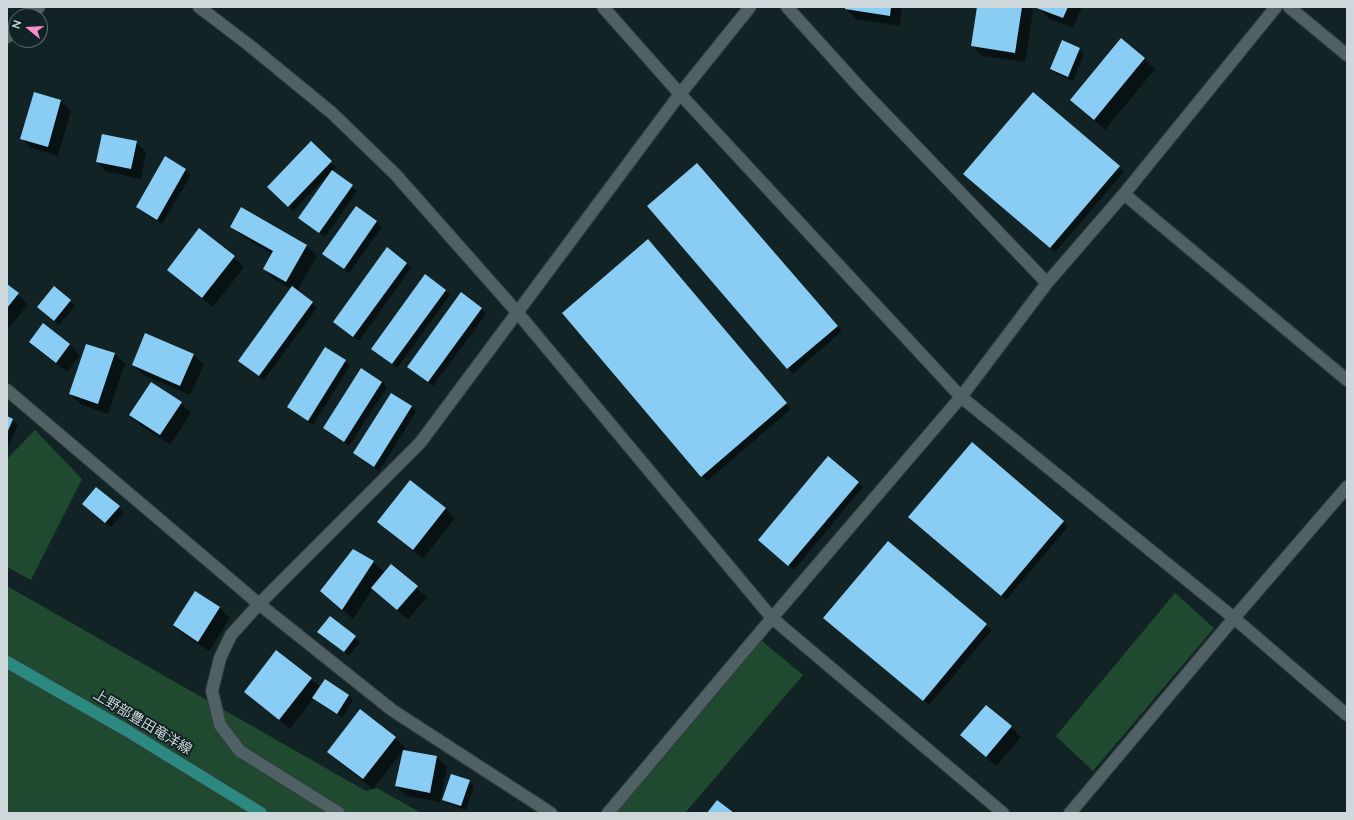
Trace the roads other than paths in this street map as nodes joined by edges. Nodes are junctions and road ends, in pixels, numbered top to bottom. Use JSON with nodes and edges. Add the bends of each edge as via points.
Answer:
{"nodes":[{"id":1,"x":199,"y":7,"type":"edge"},
{"id":2,"x":603,"y":7,"type":"edge"},
{"id":3,"x":750,"y":7,"type":"edge"},
{"id":4,"x":787,"y":7,"type":"edge"},
{"id":5,"x":1276,"y":7,"type":"edge"},
{"id":6,"x":1289,"y":7,"type":"edge"},
{"id":7,"x":1347,"y":55,"type":"edge"},
{"id":8,"x":680,"y":94,"type":"junction"},
{"id":9,"x":1124,"y":194,"type":"junction"},
{"id":10,"x":1046,"y":284,"type":"junction"},
{"id":11,"x":517,"y":312,"type":"junction"},
{"id":12,"x":1347,"y":380,"type":"edge"},
{"id":13,"x":7,"y":390,"type":"edge"},
{"id":14,"x":961,"y":398,"type":"junction"},
{"id":15,"x":1347,"y":487,"type":"edge"},
{"id":16,"x":259,"y":604,"type":"junction"},
{"id":17,"x":772,"y":618,"type":"junction"},
{"id":18,"x":1234,"y":618,"type":"junction"},
{"id":19,"x":7,"y":662,"type":"edge"},
{"id":20,"x":1347,"y":716,"type":"edge"},
{"id":21,"x":261,"y":813,"type":"edge"},
{"id":22,"x":339,"y":813,"type":"edge"},
{"id":23,"x":551,"y":813,"type":"edge"},
{"id":24,"x":608,"y":813,"type":"edge"},
{"id":25,"x":1004,"y":813,"type":"edge"},
{"id":26,"x":1070,"y":813,"type":"edge"}],
"edges":[{"from":1,"to":11,"type":"street","via":[[255,49],[332,113],[395,174]]},
{"from":2,"to":8,"type":"street"},
{"from":3,"to":8,"type":"street"},
{"from":4,"to":10,"type":"street"},
{"from":5,"to":9,"type":"street"},
{"from":6,"to":7,"type":"street"},
{"from":8,"to":11,"type":"street"},
{"from":8,"to":14,"type":"street"},
{"from":9,"to":10,"type":"street"},
{"from":9,"to":12,"type":"street"},
{"from":10,"to":14,"type":"street"},
{"from":11,"to":16,"type":"street","via":[[420,443]]},
{"from":11,"to":17,"type":"street"},
{"from":13,"to":16,"type":"street"},
{"from":14,"to":17,"type":"street"},
{"from":14,"to":18,"type":"street"},
{"from":15,"to":18,"type":"street"},
{"from":16,"to":22,"type":"street","via":[[231,635],[220,658],[212,691],[220,725],[240,751]]},
{"from":16,"to":23,"type":"street","via":[[392,710]]},
{"from":17,"to":24,"type":"street"},
{"from":17,"to":25,"type":"street"},
{"from":18,"to":20,"type":"street"},
{"from":18,"to":26,"type":"street"},
{"from":19,"to":21,"type":"main road","name":"上野部豊田竜洋線","via":[[126,730]]}]}
